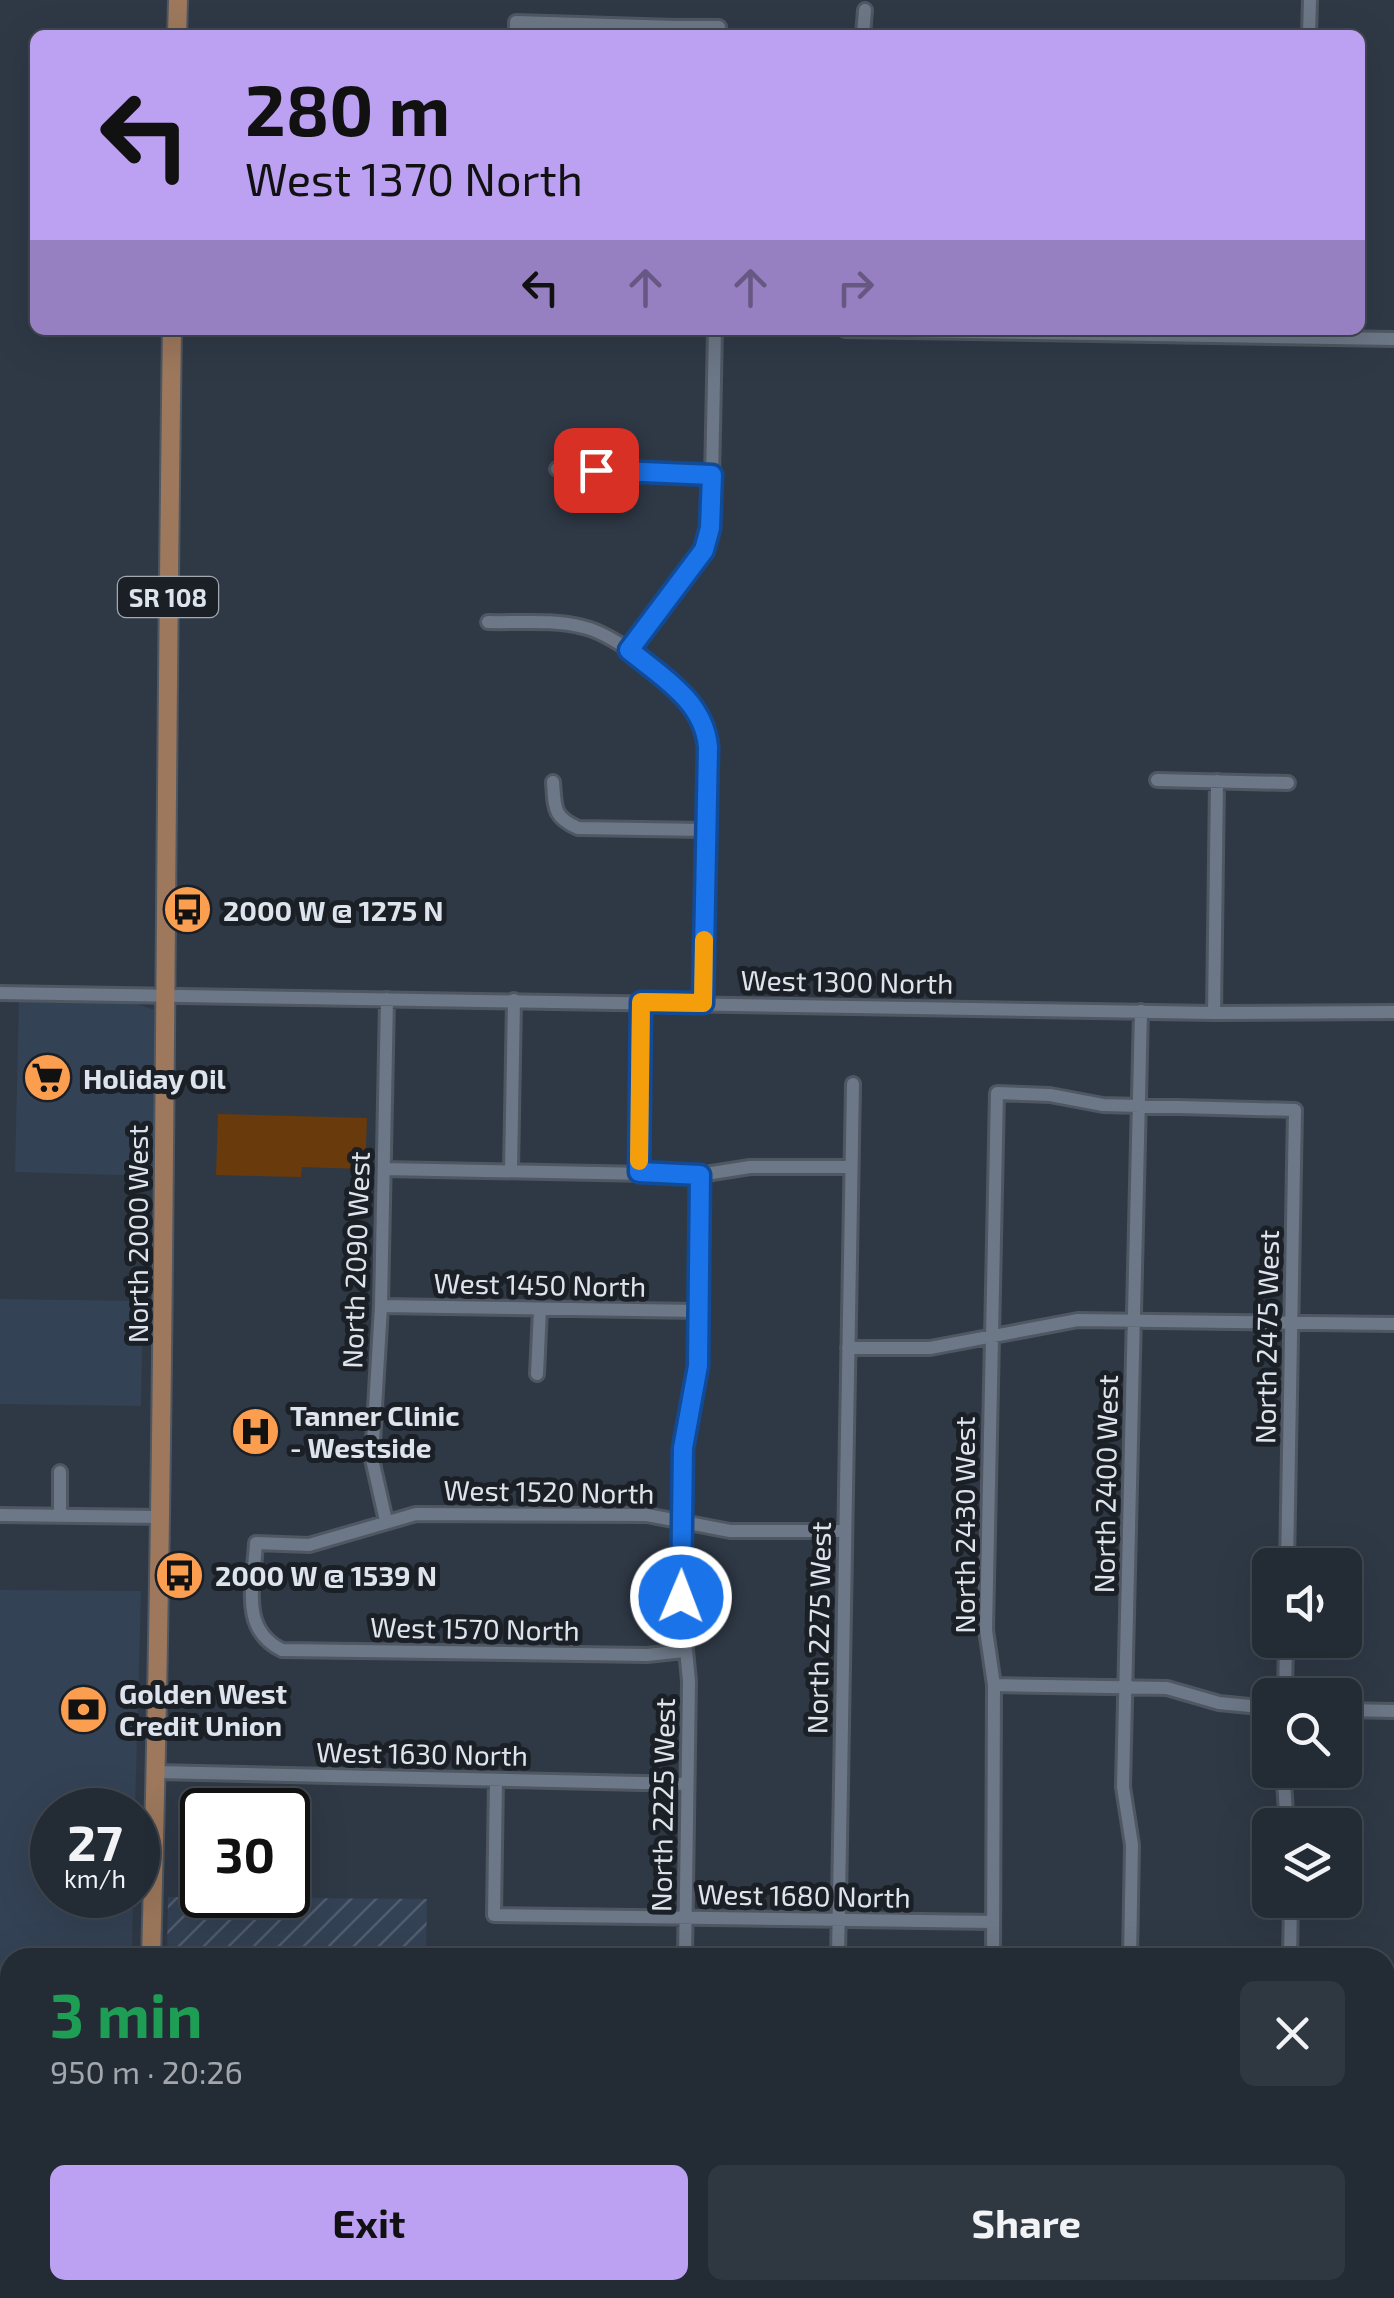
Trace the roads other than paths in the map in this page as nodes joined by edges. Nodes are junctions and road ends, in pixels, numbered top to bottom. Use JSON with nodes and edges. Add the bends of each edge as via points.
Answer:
{"nodes":[{"id":1,"x":178,"y":0,"type":"edge"},
{"id":2,"x":1310,"y":0,"type":"edge"},
{"id":3,"x":864,"y":10,"type":"dead end"},
{"id":4,"x":719,"y":28,"type":"dead end"},
{"id":5,"x":177,"y":30,"type":"edge"},
{"id":6,"x":516,"y":30,"type":"edge"},
{"id":7,"x":657,"y":30,"type":"edge"},
{"id":8,"x":690,"y":30,"type":"edge"},
{"id":9,"x":863,"y":30,"type":"edge"},
{"id":10,"x":1309,"y":30,"type":"edge"},
{"id":11,"x":172,"y":335,"type":"edge"},
{"id":12,"x":714,"y":335,"type":"edge"},
{"id":13,"x":1213,"y":335,"type":"edge"},
{"id":14,"x":1394,"y":339,"type":"edge"},
{"id":15,"x":557,"y":469,"type":"dead end"},
{"id":16,"x":712,"y":475,"type":"junction"},
{"id":17,"x":488,"y":622,"type":"dead end"},
{"id":18,"x":629,"y":650,"type":"junction"},
{"id":19,"x":1157,"y":780,"type":"dead end"},
{"id":20,"x":1217,"y":781,"type":"junction"},
{"id":21,"x":552,"y":782,"type":"dead end"},
{"id":22,"x":1288,"y":783,"type":"dead end"},
{"id":23,"x":706,"y":830,"type":"junction"},
{"id":24,"x":0,"y":992,"type":"edge"},
{"id":25,"x":164,"y":996,"type":"junction"},
{"id":26,"x":388,"y":998,"type":"junction"},
{"id":27,"x":514,"y":1000,"type":"junction"},
{"id":28,"x":641,"y":1002,"type":"junction"},
{"id":29,"x":703,"y":1003,"type":"junction"},
{"id":30,"x":1141,"y":1011,"type":"junction"},
{"id":31,"x":1394,"y":1012,"type":"edge"},
{"id":32,"x":1214,"y":1013,"type":"junction"},
{"id":33,"x":853,"y":1084,"type":"dead end"},
{"id":34,"x":1138,"y":1105,"type":"junction"},
{"id":35,"x":850,"y":1166,"type":"junction"},
{"id":36,"x":384,"y":1168,"type":"junction"},
{"id":37,"x":510,"y":1171,"type":"junction"},
{"id":38,"x":639,"y":1172,"type":"junction"},
{"id":39,"x":700,"y":1175,"type":"junction"},
{"id":40,"x":381,"y":1306,"type":"junction"},
{"id":41,"x":540,"y":1309,"type":"junction"},
{"id":42,"x":698,"y":1311,"type":"junction"},
{"id":43,"x":1133,"y":1320,"type":"junction"},
{"id":44,"x":1291,"y":1323,"type":"junction"},
{"id":45,"x":1394,"y":1324,"type":"edge"},
{"id":46,"x":992,"y":1338,"type":"junction"},
{"id":47,"x":848,"y":1348,"type":"junction"},
{"id":48,"x":537,"y":1374,"type":"dead end"},
{"id":49,"x":60,"y":1472,"type":"dead end"},
{"id":50,"x":0,"y":1514,"type":"edge"},
{"id":51,"x":60,"y":1516,"type":"junction"},
{"id":52,"x":161,"y":1517,"type":"junction"},
{"id":53,"x":682,"y":1520,"type":"junction"},
{"id":54,"x":386,"y":1521,"type":"junction"},
{"id":55,"x":845,"y":1531,"type":"junction"},
{"id":56,"x":1287,"y":1548,"type":"edge"},
{"id":57,"x":266,"y":1642,"type":"joint"},
{"id":58,"x":684,"y":1651,"type":"junction"},
{"id":59,"x":994,"y":1685,"type":"junction"},
{"id":60,"x":1126,"y":1688,"type":"junction"},
{"id":61,"x":1252,"y":1706,"type":"edge"},
{"id":62,"x":1362,"y":1710,"type":"edge"},
{"id":63,"x":1394,"y":1711,"type":"edge"},
{"id":64,"x":156,"y":1772,"type":"junction"},
{"id":65,"x":496,"y":1780,"type":"junction"},
{"id":66,"x":687,"y":1784,"type":"junction"},
{"id":67,"x":685,"y":1918,"type":"junction"},
{"id":68,"x":1291,"y":1918,"type":"edge"},
{"id":69,"x":838,"y":1920,"type":"junction"},
{"id":70,"x":993,"y":1922,"type":"junction"},
{"id":71,"x":151,"y":1948,"type":"edge"},
{"id":72,"x":684,"y":1948,"type":"edge"},
{"id":73,"x":838,"y":1948,"type":"edge"},
{"id":74,"x":993,"y":1948,"type":"edge"},
{"id":75,"x":1130,"y":1948,"type":"edge"},
{"id":76,"x":1290,"y":1948,"type":"edge"}],
"edges":[{"from":1,"to":5,"type":"main road"},
{"from":2,"to":10,"type":"street"},
{"from":3,"to":9,"type":"street"},
{"from":4,"to":8,"type":"street"},
{"from":6,"to":7,"type":"street","via":[[516,22]]},
{"from":11,"to":25,"type":"main road","name":"North 2000 West","number":"SR 108"},
{"from":12,"to":16,"type":"street"},
{"from":13,"to":14,"type":"street"},
{"from":15,"to":16,"type":"street"},
{"from":16,"to":18,"type":"street","via":[[704,550]]},
{"from":17,"to":18,"type":"street","via":[[580,626]]},
{"from":18,"to":23,"type":"street","via":[[686,697],[703,720]]},
{"from":19,"to":20,"type":"street"},
{"from":20,"to":22,"type":"street"},
{"from":20,"to":32,"type":"street"},
{"from":21,"to":23,"type":"street","via":[[556,810],[578,828]]},
{"from":23,"to":29,"type":"street"},
{"from":24,"to":25,"type":"street","name":"West 1300 North"},
{"from":25,"to":26,"type":"street","name":"West 1300 North"},
{"from":25,"to":52,"type":"main road","name":"North 2000 West","number":"SR 108"},
{"from":26,"to":27,"type":"street","name":"West 1300 North"},
{"from":26,"to":36,"type":"street","name":"North 2090 West"},
{"from":27,"to":28,"type":"street","name":"West 1300 North"},
{"from":27,"to":37,"type":"street"},
{"from":28,"to":29,"type":"street","name":"West 1300 North"},
{"from":28,"to":38,"type":"street"},
{"from":29,"to":30,"type":"street","name":"West 1300 North"},
{"from":30,"to":32,"type":"street","name":"West 1300 North"},
{"from":30,"to":34,"type":"street","name":"North 2400 West"},
{"from":31,"to":32,"type":"street","name":"West 1300 North"},
{"from":33,"to":35,"type":"street","name":"North 2275 West"},
{"from":34,"to":43,"type":"street","name":"North 2400 West"},
{"from":34,"to":44,"type":"street","name":"North 2475 West","via":[[1295,1110]]},
{"from":34,"to":46,"type":"street","name":"North 2430 West","via":[[997,1092]]},
{"from":35,"to":39,"type":"street"},
{"from":35,"to":47,"type":"street","name":"North 2275 West"},
{"from":36,"to":37,"type":"street"},
{"from":36,"to":40,"type":"street","name":"North 2090 West"},
{"from":37,"to":38,"type":"street"},
{"from":38,"to":39,"type":"street"},
{"from":39,"to":42,"type":"street","name":"North 2225 West"},
{"from":40,"to":41,"type":"street","name":"West 1450 North"},
{"from":40,"to":54,"type":"street","name":"North 2090 West","via":[[372,1459]]},
{"from":41,"to":42,"type":"street","name":"West 1450 North"},
{"from":41,"to":48,"type":"street"},
{"from":42,"to":53,"type":"street","name":"North 2225 West"},
{"from":43,"to":44,"type":"street"},
{"from":43,"to":46,"type":"street","via":[[1052,1322]]},
{"from":43,"to":60,"type":"street","name":"North 2400 West"},
{"from":44,"to":45,"type":"street"},
{"from":44,"to":56,"type":"street","name":"North 2475 West"},
{"from":46,"to":47,"type":"street","via":[[930,1348]]},
{"from":46,"to":59,"type":"street","name":"North 2430 West","via":[[986,1630]]},
{"from":47,"to":55,"type":"street","name":"North 2275 West"},
{"from":49,"to":51,"type":"street"},
{"from":50,"to":51,"type":"street"},
{"from":51,"to":52,"type":"street"},
{"from":52,"to":64,"type":"main road","name":"North 2000 West","number":"SR 108"},
{"from":53,"to":54,"type":"street","name":"West 1520 North","via":[[416,1514]]},
{"from":53,"to":55,"type":"street","name":"West 1520 North","via":[[730,1531]]},
{"from":53,"to":58,"type":"street","name":"North 2225 West"},
{"from":54,"to":57,"type":"street","name":"West 1520 North","via":[[309,1545],[256,1543],[253,1611]]},
{"from":55,"to":69,"type":"street","name":"North 2275 West"},
{"from":57,"to":58,"type":"street","name":"West 1570 North","via":[[282,1650],[646,1656]]},
{"from":58,"to":66,"type":"street","name":"North 2225 West"},
{"from":59,"to":60,"type":"street"},
{"from":59,"to":70,"type":"street","name":"North 2430 West"},
{"from":60,"to":61,"type":"street","via":[[1167,1688]]},
{"from":60,"to":75,"type":"street","name":"North 2400 West"},
{"from":62,"to":63,"type":"street"},
{"from":64,"to":65,"type":"street","name":"West 1630 North"},
{"from":64,"to":71,"type":"main road","name":"North 2000 West","number":"SR 108"},
{"from":65,"to":66,"type":"street","name":"West 1630 North"},
{"from":65,"to":67,"type":"street","name":"West 1680 North","via":[[494,1915]]},
{"from":66,"to":67,"type":"street","name":"North 2225 West"},
{"from":67,"to":69,"type":"street","name":"West 1680 North"},
{"from":67,"to":72,"type":"street","name":"North 2225 West"},
{"from":68,"to":76,"type":"street"},
{"from":69,"to":70,"type":"street","name":"West 1680 North"},
{"from":69,"to":73,"type":"street","name":"North 2275 West"},
{"from":70,"to":74,"type":"street","name":"North 2430 West"}]}
